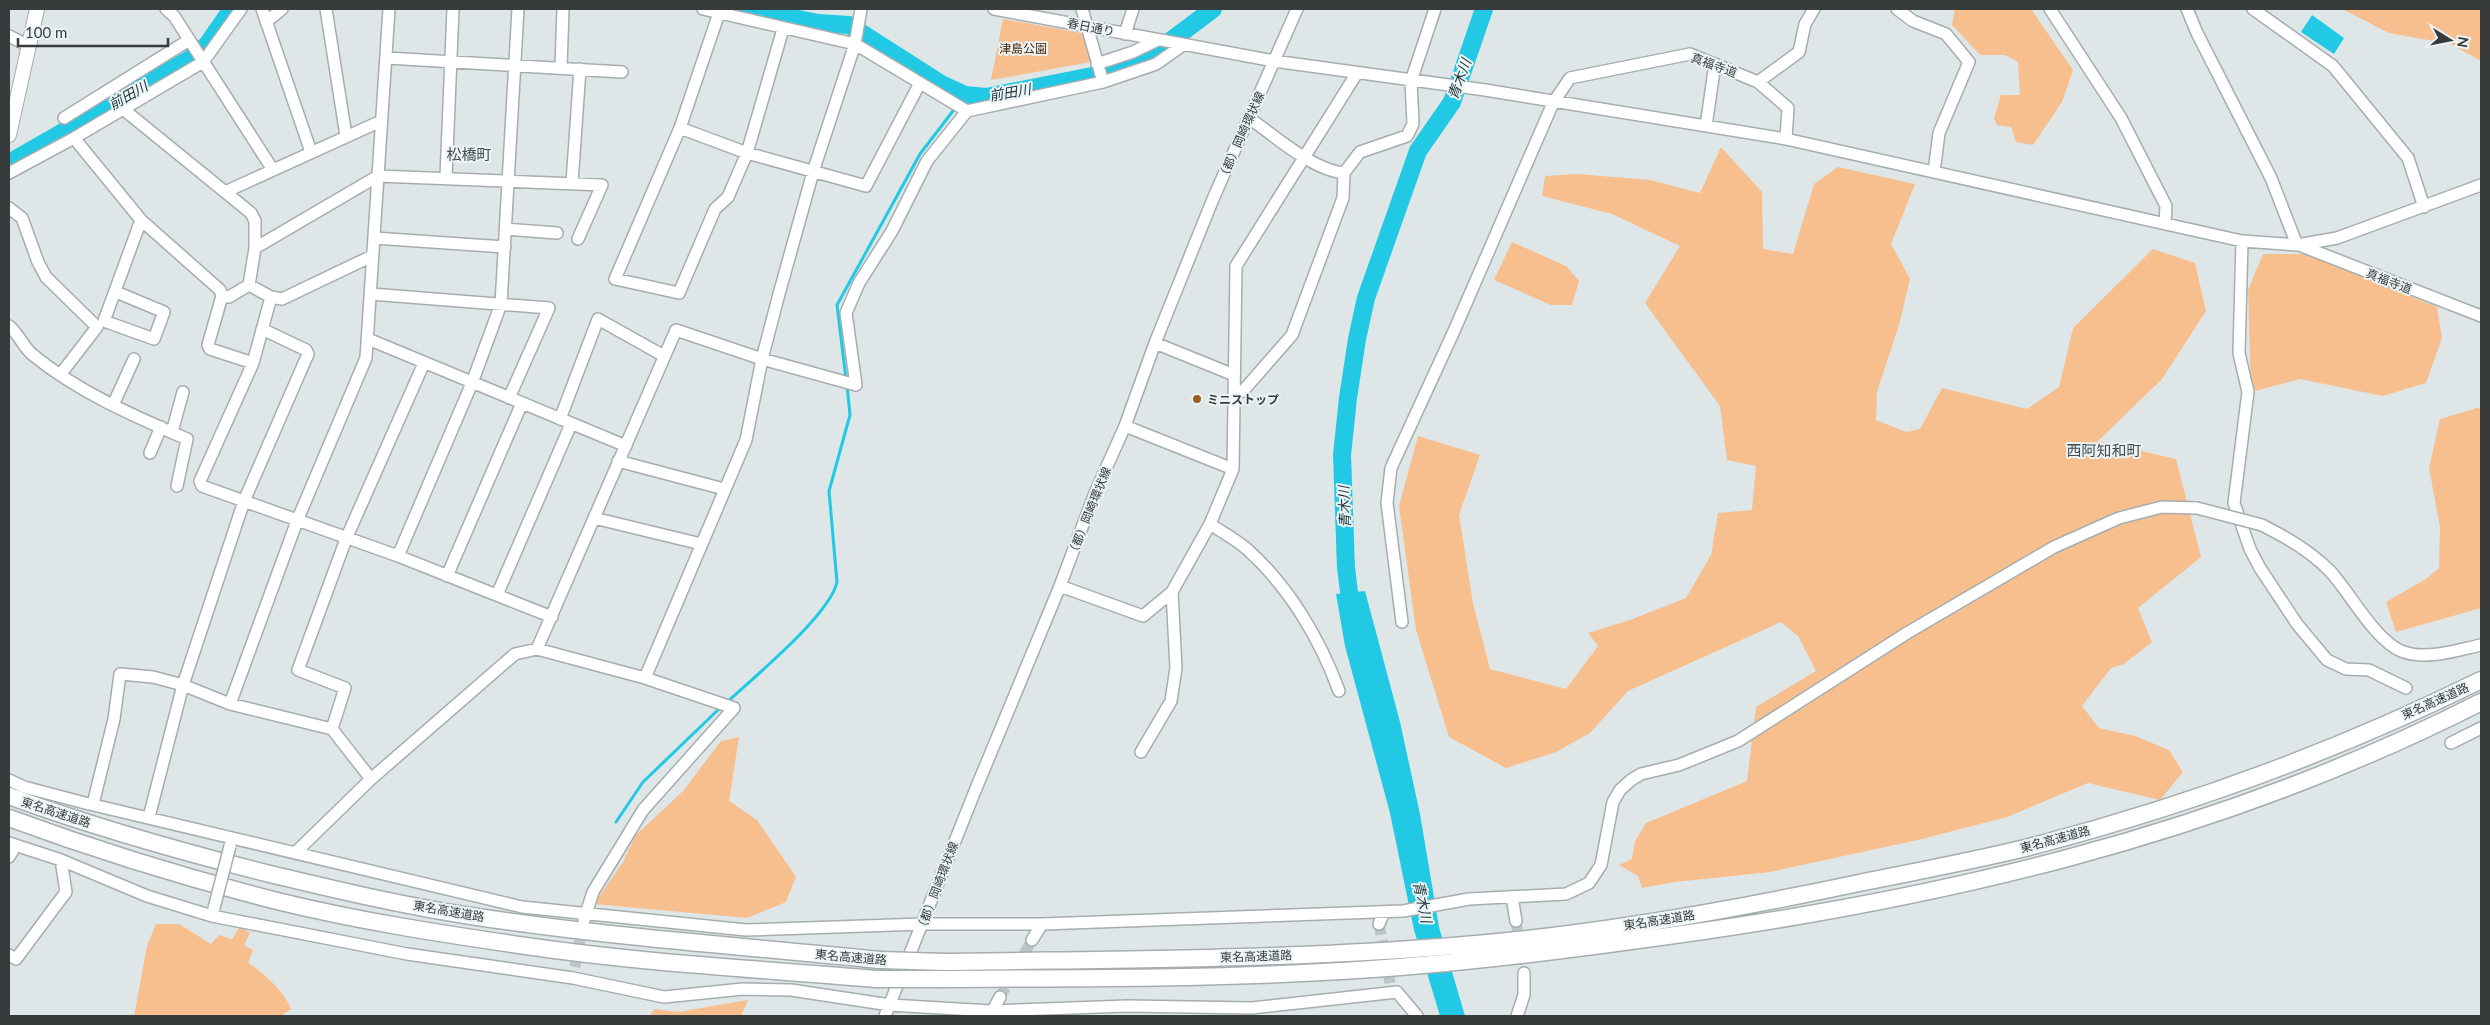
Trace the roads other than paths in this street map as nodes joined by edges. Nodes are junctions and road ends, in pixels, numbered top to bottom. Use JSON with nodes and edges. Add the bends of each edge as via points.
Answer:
{"nodes":[{"id":1,"x":37,"y":9,"type":"edge"},
{"id":2,"x":166,"y":9,"type":"edge"},
{"id":3,"x":241,"y":9,"type":"edge"},
{"id":4,"x":262,"y":9,"type":"edge"},
{"id":5,"x":282,"y":9,"type":"edge"},
{"id":6,"x":326,"y":9,"type":"edge"},
{"id":7,"x":389,"y":9,"type":"edge"},
{"id":8,"x":453,"y":9,"type":"edge"},
{"id":9,"x":518,"y":9,"type":"edge"},
{"id":10,"x":563,"y":9,"type":"edge"},
{"id":11,"x":703,"y":9,"type":"edge"},
{"id":12,"x":994,"y":9,"type":"edge"},
{"id":13,"x":1082,"y":9,"type":"edge"},
{"id":14,"x":1133,"y":9,"type":"edge"},
{"id":15,"x":1296,"y":9,"type":"edge"},
{"id":16,"x":1435,"y":9,"type":"edge"},
{"id":17,"x":1814,"y":9,"type":"edge"},
{"id":18,"x":1897,"y":9,"type":"edge"},
{"id":19,"x":2050,"y":9,"type":"edge"},
{"id":20,"x":2187,"y":9,"type":"edge"},
{"id":21,"x":2253,"y":9,"type":"edge"},
{"id":22,"x":860,"y":12,"type":"edge"},
{"id":23,"x":719,"y":13,"type":"junction"},
{"id":24,"x":266,"y":22,"type":"junction"},
{"id":25,"x":1086,"y":26,"type":"junction"},
{"id":26,"x":783,"y":29,"type":"junction"},
{"id":27,"x":1125,"y":34,"type":"junction"},
{"id":28,"x":9,"y":37,"type":"edge"},
{"id":29,"x":1158,"y":40,"type":"junction"},
{"id":30,"x":192,"y":44,"type":"junction"},
{"id":31,"x":854,"y":44,"type":"junction"},
{"id":32,"x":1183,"y":45,"type":"junction"},
{"id":33,"x":29,"y":46,"type":"junction"},
{"id":34,"x":387,"y":58,"type":"junction"},
{"id":35,"x":451,"y":61,"type":"junction"},
{"id":36,"x":1274,"y":61,"type":"junction"},
{"id":37,"x":203,"y":62,"type":"junction"},
{"id":38,"x":515,"y":64,"type":"junction"},
{"id":39,"x":1097,"y":64,"type":"junction"},
{"id":40,"x":1716,"y":64,"type":"junction"},
{"id":41,"x":561,"y":68,"type":"junction"},
{"id":42,"x":580,"y":69,"type":"junction"},
{"id":43,"x":622,"y":72,"type":"dead end"},
{"id":44,"x":1357,"y":73,"type":"junction"},
{"id":45,"x":1413,"y":81,"type":"junction"},
{"id":46,"x":1103,"y":82,"type":"junction"},
{"id":47,"x":1758,"y":82,"type":"junction"},
{"id":48,"x":920,"y":83,"type":"junction"},
{"id":49,"x":1553,"y":103,"type":"junction"},
{"id":50,"x":123,"y":109,"type":"junction"},
{"id":51,"x":967,"y":111,"type":"junction"},
{"id":52,"x":64,"y":118,"type":"dead end"},
{"id":53,"x":1249,"y":118,"type":"junction"},
{"id":54,"x":381,"y":122,"type":"junction"},
{"id":55,"x":1706,"y":126,"type":"junction"},
{"id":56,"x":680,"y":128,"type":"junction"},
{"id":57,"x":9,"y":135,"type":"edge"},
{"id":58,"x":346,"y":136,"type":"junction"},
{"id":59,"x":74,"y":138,"type":"junction"},
{"id":60,"x":1786,"y":139,"type":"junction"},
{"id":61,"x":311,"y":152,"type":"junction"},
{"id":62,"x":747,"y":153,"type":"junction"},
{"id":63,"x":1305,"y":157,"type":"junction"},
{"id":64,"x":273,"y":170,"type":"junction"},
{"id":65,"x":814,"y":172,"type":"junction"},
{"id":66,"x":1934,"y":172,"type":"junction"},
{"id":67,"x":9,"y":173,"type":"edge"},
{"id":68,"x":1344,"y":173,"type":"junction"},
{"id":69,"x":378,"y":176,"type":"junction"},
{"id":70,"x":446,"y":177,"type":"junction"},
{"id":71,"x":509,"y":180,"type":"junction"},
{"id":72,"x":572,"y":184,"type":"junction"},
{"id":73,"x":2481,"y":186,"type":"edge"},
{"id":74,"x":225,"y":192,"type":"junction"},
{"id":75,"x":2424,"y":206,"type":"junction"},
{"id":76,"x":9,"y":208,"type":"edge"},
{"id":77,"x":141,"y":220,"type":"junction"},
{"id":78,"x":2165,"y":224,"type":"junction"},
{"id":79,"x":506,"y":229,"type":"junction"},
{"id":80,"x":557,"y":233,"type":"dead end"},
{"id":81,"x":374,"y":238,"type":"junction"},
{"id":82,"x":578,"y":239,"type":"dead end"},
{"id":83,"x":2242,"y":241,"type":"junction"},
{"id":84,"x":2297,"y":245,"type":"junction"},
{"id":85,"x":505,"y":247,"type":"junction"},
{"id":86,"x":255,"y":248,"type":"junction"},
{"id":87,"x":372,"y":256,"type":"junction"},
{"id":88,"x":249,"y":285,"type":"junction"},
{"id":89,"x":116,"y":292,"type":"junction"},
{"id":90,"x":371,"y":294,"type":"junction"},
{"id":91,"x":222,"y":296,"type":"junction"},
{"id":92,"x":271,"y":298,"type":"junction"},
{"id":93,"x":501,"y":304,"type":"junction"},
{"id":94,"x":2481,"y":316,"type":"edge"},
{"id":95,"x":9,"y":326,"type":"edge"},
{"id":96,"x":262,"y":329,"type":"junction"},
{"id":97,"x":368,"y":339,"type":"junction"},
{"id":98,"x":1155,"y":343,"type":"junction"},
{"id":99,"x":664,"y":356,"type":"junction"},
{"id":100,"x":134,"y":358,"type":"dead end"},
{"id":101,"x":762,"y":359,"type":"junction"},
{"id":102,"x":253,"y":363,"type":"junction"},
{"id":103,"x":424,"y":363,"type":"junction"},
{"id":104,"x":60,"y":375,"type":"junction"},
{"id":105,"x":1234,"y":375,"type":"junction"},
{"id":106,"x":472,"y":383,"type":"junction"},
{"id":107,"x":183,"y":392,"type":"dead end"},
{"id":108,"x":1234,"y":392,"type":"junction"},
{"id":109,"x":509,"y":398,"type":"junction"},
{"id":110,"x":522,"y":403,"type":"junction"},
{"id":111,"x":113,"y":405,"type":"junction"},
{"id":112,"x":560,"y":419,"type":"junction"},
{"id":113,"x":571,"y":424,"type":"junction"},
{"id":114,"x":1125,"y":426,"type":"junction"},
{"id":115,"x":161,"y":428,"type":"junction"},
{"id":116,"x":172,"y":432,"type":"junction"},
{"id":117,"x":626,"y":446,"type":"junction"},
{"id":118,"x":150,"y":453,"type":"dead end"},
{"id":119,"x":618,"y":462,"type":"junction"},
{"id":120,"x":1233,"y":469,"type":"junction"},
{"id":121,"x":177,"y":486,"type":"dead end"},
{"id":122,"x":724,"y":489,"type":"junction"},
{"id":123,"x":244,"y":501,"type":"junction"},
{"id":124,"x":594,"y":518,"type":"junction"},
{"id":125,"x":297,"y":520,"type":"junction"},
{"id":126,"x":1210,"y":524,"type":"junction"},
{"id":127,"x":346,"y":539,"type":"junction"},
{"id":128,"x":701,"y":544,"type":"junction"},
{"id":129,"x":398,"y":556,"type":"junction"},
{"id":130,"x":447,"y":576,"type":"junction"},
{"id":131,"x":1060,"y":586,"type":"junction"},
{"id":132,"x":1172,"y":592,"type":"junction"},
{"id":133,"x":497,"y":595,"type":"junction"},
{"id":134,"x":552,"y":617,"type":"junction"},
{"id":135,"x":1402,"y":622,"type":"dead end"},
{"id":136,"x":2481,"y":645,"type":"edge"},
{"id":137,"x":537,"y":649,"type":"junction"},
{"id":138,"x":645,"y":678,"type":"junction"},
{"id":139,"x":2481,"y":680,"type":"edge"},
{"id":140,"x":183,"y":685,"type":"junction"},
{"id":141,"x":2406,"y":688,"type":"dead end"},
{"id":142,"x":1339,"y":691,"type":"dead end"},
{"id":143,"x":2481,"y":702,"type":"edge"},
{"id":144,"x":230,"y":704,"type":"junction"},
{"id":145,"x":2481,"y":728,"type":"edge"},
{"id":146,"x":332,"y":729,"type":"junction"},
{"id":147,"x":2451,"y":743,"type":"dead end"},
{"id":148,"x":1141,"y":752,"type":"dead end"},
{"id":149,"x":372,"y":779,"type":"junction"},
{"id":150,"x":9,"y":780,"type":"edge"},
{"id":151,"x":9,"y":796,"type":"edge"},
{"id":152,"x":93,"y":804,"type":"junction"},
{"id":153,"x":148,"y":817,"type":"junction"},
{"id":154,"x":9,"y":818,"type":"edge"},
{"id":155,"x":232,"y":841,"type":"junction"},
{"id":156,"x":12,"y":844,"type":"edge"},
{"id":157,"x":296,"y":852,"type":"junction"},
{"id":158,"x":9,"y":857,"type":"edge"},
{"id":159,"x":61,"y":860,"type":"junction"},
{"id":160,"x":1512,"y":897,"type":"junction"},
{"id":161,"x":213,"y":912,"type":"junction"},
{"id":162,"x":1384,"y":912,"type":"junction"},
{"id":163,"x":585,"y":916,"type":"junction"},
{"id":164,"x":1516,"y":921,"type":"tunnel mouth"},
{"id":165,"x":923,"y":924,"type":"junction"},
{"id":166,"x":1042,"y":924,"type":"junction"},
{"id":167,"x":1379,"y":924,"type":"tunnel mouth"},
{"id":168,"x":1032,"y":940,"type":"tunnel mouth"},
{"id":169,"x":9,"y":954,"type":"edge"},
{"id":170,"x":1524,"y":973,"type":"tunnel mouth"},
{"id":171,"x":1000,"y":997,"type":"tunnel mouth"},
{"id":172,"x":890,"y":1005,"type":"junction"},
{"id":173,"x":1130,"y":1011,"type":"edge"},
{"id":174,"x":1253,"y":1012,"type":"edge"},
{"id":175,"x":990,"y":1014,"type":"edge"},
{"id":176,"x":885,"y":1016,"type":"edge"},
{"id":177,"x":1417,"y":1016,"type":"edge"},
{"id":178,"x":1517,"y":1016,"type":"edge"}],
"edges":[{"from":1,"to":33,"type":"main road"},
{"from":2,"to":30,"type":"street"},
{"from":3,"to":37,"type":"street"},
{"from":4,"to":24,"type":"street"},
{"from":5,"to":24,"type":"street"},
{"from":6,"to":58,"type":"street"},
{"from":7,"to":34,"type":"street"},
{"from":8,"to":35,"type":"street"},
{"from":9,"to":38,"type":"street"},
{"from":10,"to":41,"type":"street"},
{"from":11,"to":23,"type":"street"},
{"from":12,"to":25,"type":"street","name":"春日通り"},
{"from":13,"to":25,"type":"street"},
{"from":14,"to":27,"type":"street"},
{"from":15,"to":36,"type":"street","name":"（都）岡崎環状線"},
{"from":16,"to":45,"type":"street"},
{"from":17,"to":47,"type":"street","via":[[1805,24],[1799,52]]},
{"from":18,"to":66,"type":"street","via":[[1913,21],[1946,34],[1968,62],[1938,133]]},
{"from":19,"to":78,"type":"street","via":[[2122,118],[2166,206]]},
{"from":20,"to":84,"type":"street","via":[[2271,178]]},
{"from":21,"to":75,"type":"street","via":[[2333,66],[2408,158]]},
{"from":22,"to":31,"type":"street"},
{"from":23,"to":26,"type":"street"},
{"from":23,"to":56,"type":"street"},
{"from":24,"to":61,"type":"street"},
{"from":25,"to":27,"type":"street","name":"春日通り"},
{"from":25,"to":39,"type":"street"},
{"from":26,"to":31,"type":"street"},
{"from":26,"to":62,"type":"street"},
{"from":27,"to":29,"type":"street","name":"春日通り"},
{"from":28,"to":33,"type":"street"},
{"from":29,"to":32,"type":"street","name":"春日通り"},
{"from":29,"to":39,"type":"street"},
{"from":30,"to":37,"type":"street"},
{"from":30,"to":52,"type":"street"},
{"from":31,"to":48,"type":"street"},
{"from":31,"to":65,"type":"street"},
{"from":32,"to":36,"type":"street"},
{"from":32,"to":46,"type":"street","via":[[1156,64]]},
{"from":33,"to":57,"type":"main road"},
{"from":34,"to":35,"type":"street"},
{"from":34,"to":54,"type":"street"},
{"from":35,"to":38,"type":"street"},
{"from":35,"to":70,"type":"street"},
{"from":36,"to":44,"type":"street"},
{"from":36,"to":53,"type":"street","name":"（都）岡崎環状線"},
{"from":37,"to":50,"type":"street"},
{"from":37,"to":64,"type":"street"},
{"from":38,"to":41,"type":"street"},
{"from":38,"to":71,"type":"street"},
{"from":39,"to":46,"type":"street"},
{"from":40,"to":47,"type":"street","name":"真福寺道"},
{"from":40,"to":49,"type":"street","name":"真福寺道","via":[[1690,54],[1570,78]]},
{"from":40,"to":55,"type":"street"},
{"from":41,"to":42,"type":"street"},
{"from":42,"to":43,"type":"street"},
{"from":42,"to":72,"type":"street"},
{"from":44,"to":45,"type":"street"},
{"from":44,"to":63,"type":"street"},
{"from":45,"to":49,"type":"street"},
{"from":45,"to":68,"type":"street","via":[[1413,124],[1407,136],[1360,152]]},
{"from":46,"to":51,"type":"street"},
{"from":47,"to":60,"type":"street","name":"真福寺道","via":[[1788,108]]},
{"from":48,"to":51,"type":"street"},
{"from":48,"to":65,"type":"street","via":[[866,186]]},
{"from":49,"to":55,"type":"street"},
{"from":49,"to":135,"type":"street","name":"真福寺道","via":[[1391,468],[1387,503]]},
{"from":50,"to":59,"type":"street"},
{"from":50,"to":74,"type":"street"},
{"from":51,"to":101,"type":"street","via":[[926,160],[892,231],[846,313],[856,386]]},
{"from":53,"to":63,"type":"street"},
{"from":53,"to":98,"type":"street","name":"（都）岡崎環状線","via":[[1212,199]]},
{"from":54,"to":58,"type":"street"},
{"from":54,"to":69,"type":"street"},
{"from":55,"to":60,"type":"street"},
{"from":56,"to":62,"type":"street"},
{"from":56,"to":62,"type":"street","via":[[615,279],[679,293],[715,208],[728,196]]},
{"from":58,"to":61,"type":"street"},
{"from":59,"to":67,"type":"street"},
{"from":59,"to":77,"type":"street"},
{"from":60,"to":66,"type":"street"},
{"from":61,"to":64,"type":"street"},
{"from":62,"to":65,"type":"street"},
{"from":63,"to":68,"type":"street","via":[[1331,172]]},
{"from":63,"to":105,"type":"street","via":[[1236,266]]},
{"from":64,"to":74,"type":"street"},
{"from":65,"to":101,"type":"street"},
{"from":66,"to":78,"type":"street"},
{"from":68,"to":108,"type":"street","via":[[1343,198],[1292,335],[1243,391]]},
{"from":69,"to":70,"type":"street"},
{"from":69,"to":81,"type":"street"},
{"from":69,"to":86,"type":"street"},
{"from":70,"to":71,"type":"street"},
{"from":71,"to":72,"type":"street"},
{"from":71,"to":79,"type":"street"},
{"from":72,"to":82,"type":"street","via":[[602,185]]},
{"from":73,"to":75,"type":"street"},
{"from":74,"to":86,"type":"street","via":[[251,213],[255,221]]},
{"from":75,"to":84,"type":"street","via":[[2337,238]]},
{"from":76,"to":104,"type":"street","via":[[22,218],[46,277],[96,327]]},
{"from":77,"to":89,"type":"street"},
{"from":77,"to":91,"type":"street","via":[[220,290]]},
{"from":78,"to":83,"type":"street"},
{"from":79,"to":80,"type":"street"},
{"from":79,"to":85,"type":"street"},
{"from":81,"to":85,"type":"street"},
{"from":81,"to":87,"type":"street"},
{"from":83,"to":84,"type":"street"},
{"from":83,"to":141,"type":"street","via":[[2239,353],[2248,392],[2234,503],[2250,549],[2297,624],[2327,660],[2346,669],[2370,670]]},
{"from":84,"to":94,"type":"street","name":"真福寺道"},
{"from":85,"to":93,"type":"street"},
{"from":86,"to":88,"type":"street"},
{"from":87,"to":90,"type":"street"},
{"from":87,"to":92,"type":"street","via":[[282,299]]},
{"from":88,"to":91,"type":"street","via":[[230,297]]},
{"from":88,"to":92,"type":"street"},
{"from":89,"to":89,"type":"street","via":[[104,320],[154,339],[164,312]]},
{"from":90,"to":93,"type":"street"},
{"from":90,"to":97,"type":"street"},
{"from":91,"to":102,"type":"street","via":[[208,345]]},
{"from":92,"to":96,"type":"street"},
{"from":93,"to":106,"type":"street"},
{"from":93,"to":109,"type":"street","via":[[549,308]]},
{"from":95,"to":104,"type":"street","via":[[31,354]]},
{"from":96,"to":102,"type":"street"},
{"from":96,"to":123,"type":"street","via":[[306,350],[308,354]]},
{"from":97,"to":103,"type":"street"},
{"from":97,"to":125,"type":"street","via":[[366,358]]},
{"from":98,"to":105,"type":"street"},
{"from":98,"to":114,"type":"street","name":"（都）岡崎環状線"},
{"from":99,"to":101,"type":"street","via":[[676,330]]},
{"from":99,"to":112,"type":"street","via":[[598,319]]},
{"from":99,"to":117,"type":"street"},
{"from":100,"to":111,"type":"street"},
{"from":101,"to":122,"type":"street","via":[[746,440]]},
{"from":102,"to":123,"type":"street","via":[[200,482],[202,486]]},
{"from":103,"to":106,"type":"street"},
{"from":103,"to":127,"type":"street"},
{"from":104,"to":111,"type":"street"},
{"from":105,"to":108,"type":"street"},
{"from":106,"to":109,"type":"street"},
{"from":106,"to":129,"type":"street"},
{"from":107,"to":116,"type":"street"},
{"from":108,"to":120,"type":"street"},
{"from":109,"to":110,"type":"street"},
{"from":110,"to":112,"type":"street"},
{"from":110,"to":130,"type":"street"},
{"from":111,"to":115,"type":"street"},
{"from":112,"to":113,"type":"street"},
{"from":113,"to":117,"type":"street"},
{"from":113,"to":133,"type":"street"},
{"from":114,"to":120,"type":"street"},
{"from":114,"to":131,"type":"street","name":"（都）岡崎環状線","via":[[1095,493]]},
{"from":115,"to":116,"type":"street"},
{"from":115,"to":118,"type":"street"},
{"from":116,"to":121,"type":"street","via":[[187,439]]},
{"from":117,"to":119,"type":"street"},
{"from":119,"to":122,"type":"street"},
{"from":119,"to":124,"type":"street"},
{"from":120,"to":126,"type":"street"},
{"from":122,"to":128,"type":"street"},
{"from":123,"to":125,"type":"street"},
{"from":123,"to":140,"type":"street"},
{"from":124,"to":128,"type":"street"},
{"from":124,"to":134,"type":"street"},
{"from":125,"to":127,"type":"street"},
{"from":125,"to":144,"type":"street"},
{"from":126,"to":132,"type":"street"},
{"from":126,"to":142,"type":"street","via":[[1248,550],[1294,602],[1330,666]]},
{"from":127,"to":129,"type":"street"},
{"from":127,"to":146,"type":"street","via":[[298,670],[345,688]]},
{"from":128,"to":138,"type":"street"},
{"from":129,"to":130,"type":"street"},
{"from":130,"to":133,"type":"street"},
{"from":131,"to":132,"type":"street","via":[[1143,616]]},
{"from":131,"to":165,"type":"street","name":"（都）岡崎環状線"},
{"from":132,"to":148,"type":"street","via":[[1176,668],[1171,701]]},
{"from":133,"to":134,"type":"street"},
{"from":134,"to":137,"type":"street"},
{"from":136,"to":160,"type":"street","bridge":true,"via":[[2425,655],[2402,651],[2384,641],[2329,570],[2295,543],[2262,525],[2197,508],[2162,508],[2119,518],[2054,547],[1907,633],[1738,741],[1679,765],[1641,774],[1620,790],[1614,802],[1601,865],[1589,883],[1566,894]]},
{"from":137,"to":138,"type":"street"},
{"from":137,"to":149,"type":"street","via":[[515,654]]},
{"from":138,"to":163,"type":"street","via":[[734,708],[643,810],[593,892]]},
{"from":139,"to":151,"type":"highway","name":"東名高速道路","bridge":true,"via":[[2326,749],[2232,785],[2027,847],[1687,917],[1478,944],[1222,958],[880,960],[554,927],[461,914],[347,892],[204,858]]},
{"from":140,"to":144,"type":"street"},
{"from":140,"to":152,"type":"street","via":[[153,677],[120,674],[114,719]]},
{"from":140,"to":153,"type":"street"},
{"from":143,"to":154,"type":"highway","name":"東名高速道路","bridge":true,"via":[[2372,754],[2239,807],[2124,844],[1924,894],[1690,934],[1485,959],[1222,977],[876,978],[527,947],[277,901],[117,856]]},
{"from":144,"to":146,"type":"street"},
{"from":145,"to":147,"type":"street"},
{"from":146,"to":149,"type":"street"},
{"from":149,"to":157,"type":"street"},
{"from":150,"to":152,"type":"street","via":[[24,787]]},
{"from":152,"to":153,"type":"street"},
{"from":153,"to":155,"type":"street"},
{"from":155,"to":157,"type":"street"},
{"from":155,"to":161,"type":"street","bridge":true},
{"from":156,"to":158,"type":"street"},
{"from":156,"to":159,"type":"street"},
{"from":157,"to":163,"type":"street","via":[[522,906]]},
{"from":159,"to":161,"type":"street","via":[[148,896]]},
{"from":159,"to":169,"type":"street","via":[[66,892],[16,959]]},
{"from":160,"to":162,"type":"street","via":[[1469,899]]},
{"from":160,"to":164,"type":"street"},
{"from":161,"to":172,"type":"street","via":[[407,954],[574,973],[664,997],[743,989],[791,990]]},
{"from":162,"to":166,"type":"street"},
{"from":162,"to":167,"type":"street"},
{"from":163,"to":165,"type":"street","via":[[746,930]]},
{"from":165,"to":166,"type":"street"},
{"from":165,"to":172,"type":"street","name":"（都）岡崎環状線"},
{"from":166,"to":168,"type":"street"},
{"from":170,"to":178,"type":"street","via":[[1524,995]]},
{"from":171,"to":175,"type":"street"},
{"from":172,"to":175,"type":"street"},
{"from":172,"to":176,"type":"street","name":"（都）岡崎環状線"},
{"from":173,"to":174,"type":"street"},
{"from":173,"to":175,"type":"street"},
{"from":174,"to":177,"type":"street","via":[[1393,987]]}]}
